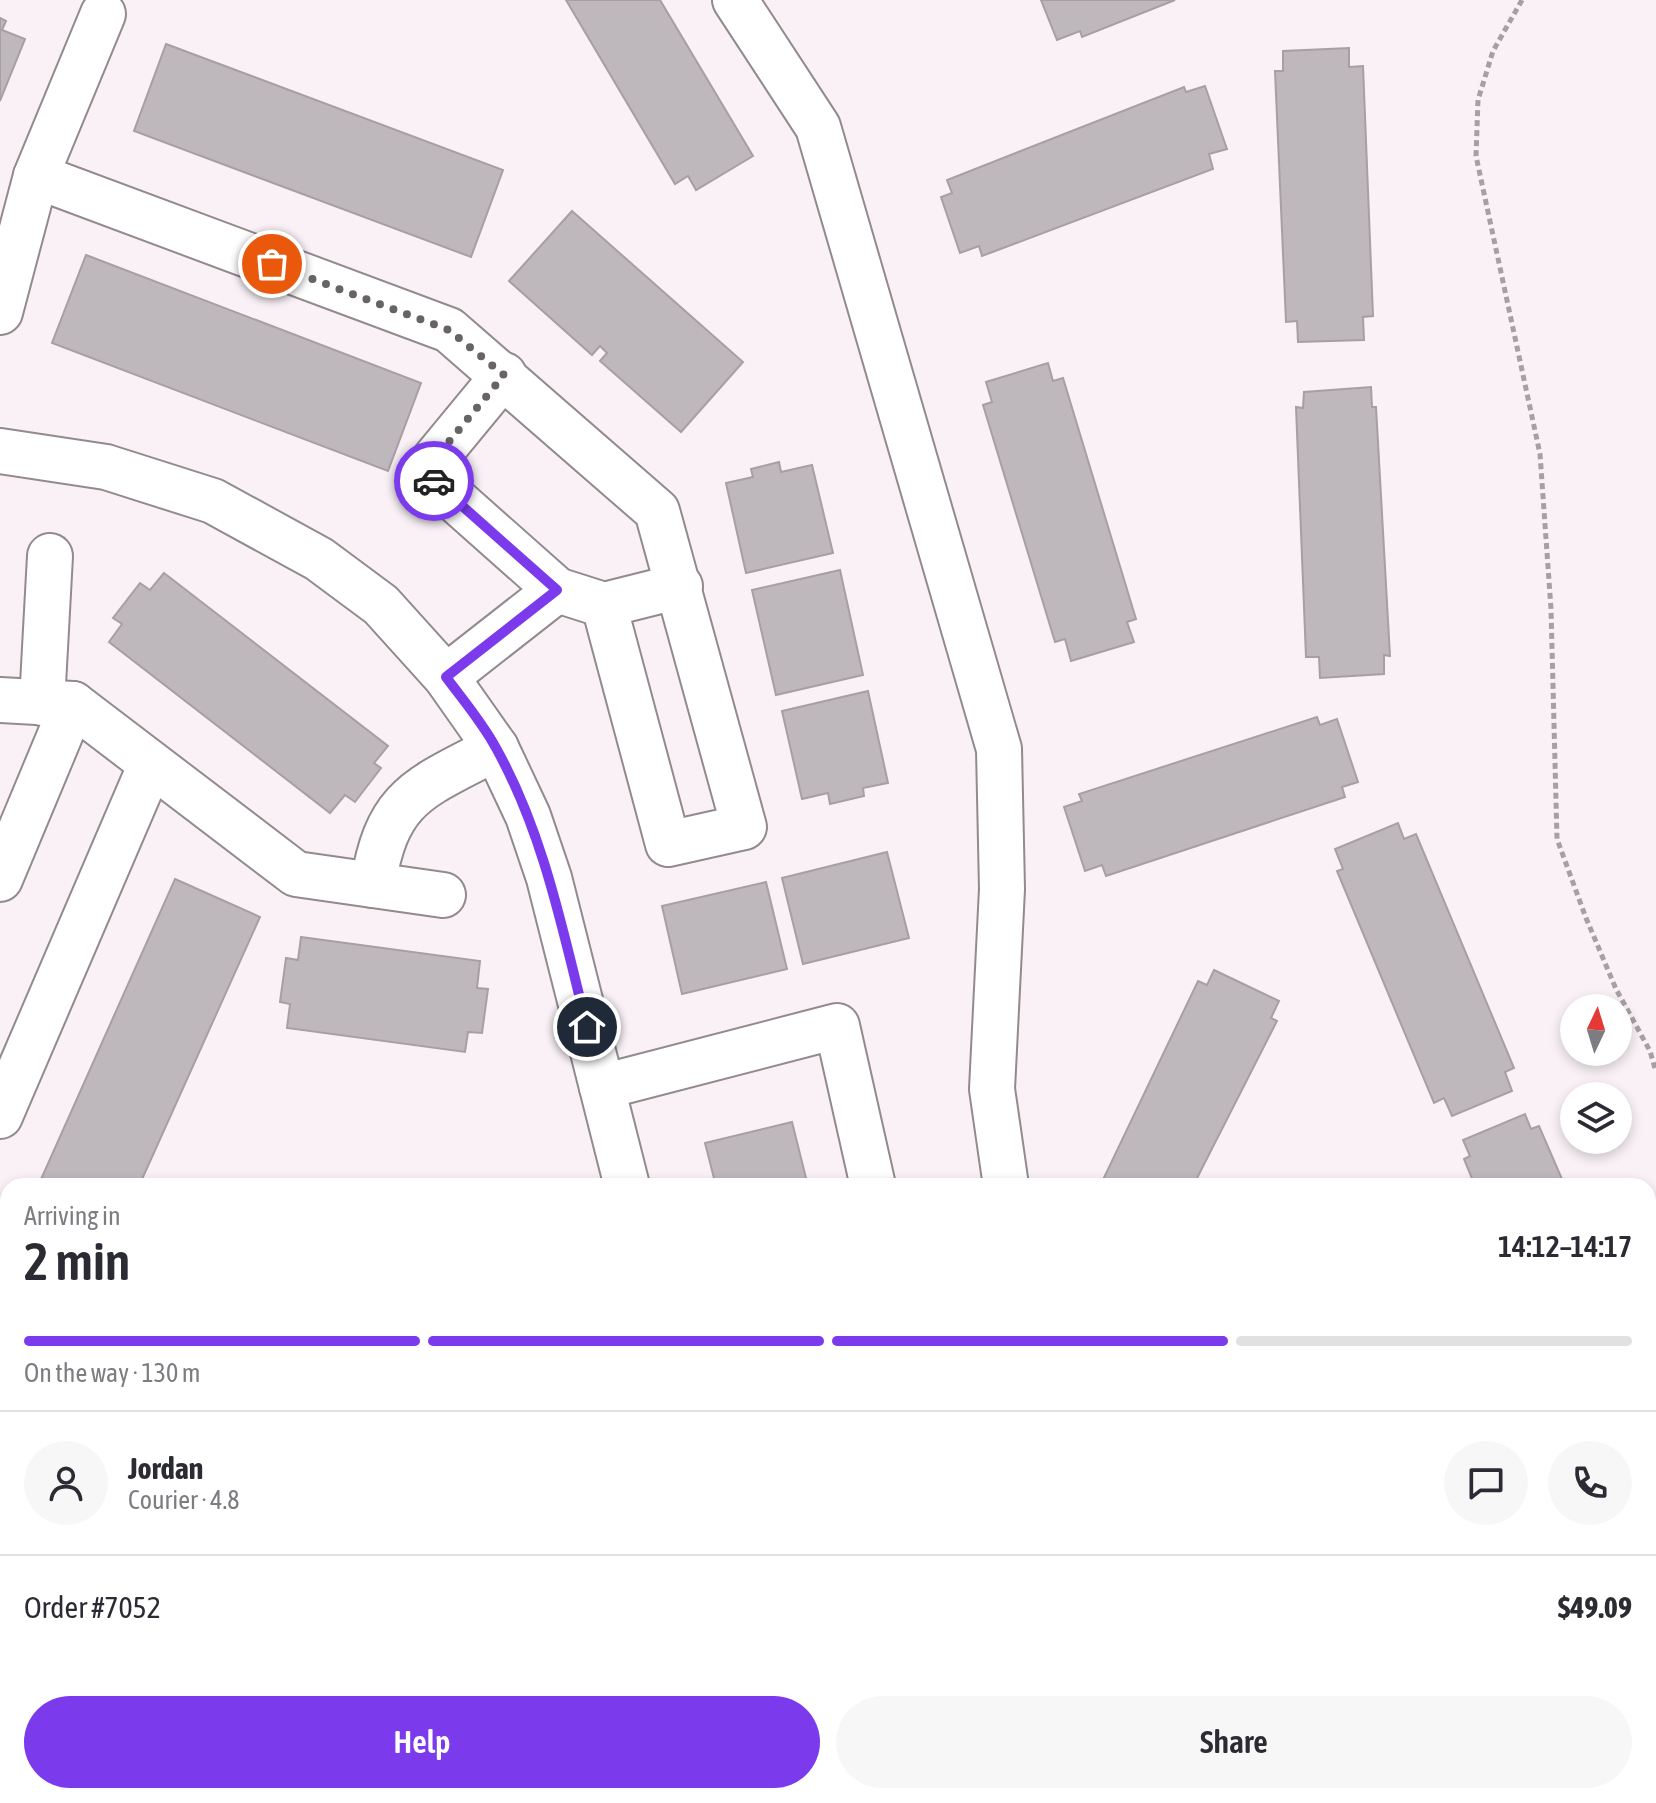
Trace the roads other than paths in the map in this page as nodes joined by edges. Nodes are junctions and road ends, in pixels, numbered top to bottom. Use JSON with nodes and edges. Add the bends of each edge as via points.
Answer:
{"nodes":[{"id":1,"x":735,"y":0,"type":"edge"},
{"id":2,"x":103,"y":14,"type":"dead end"},
{"id":3,"x":36,"y":176,"type":"junction"},
{"id":4,"x":0,"y":312,"type":"edge"},
{"id":5,"x":504,"y":375,"type":"junction"},
{"id":6,"x":0,"y":451,"type":"edge"},
{"id":7,"x":50,"y":556,"type":"dead end"},
{"id":8,"x":680,"y":586,"type":"junction"},
{"id":9,"x":557,"y":590,"type":"junction"},
{"id":10,"x":604,"y":605,"type":"junction"},
{"id":11,"x":446,"y":677,"type":"junction"},
{"id":12,"x":39,"y":702,"type":"edge"},
{"id":13,"x":496,"y":748,"type":"junction"},
{"id":14,"x":151,"y":764,"type":"junction"},
{"id":15,"x":0,"y":879,"type":"edge"},
{"id":16,"x":373,"y":885,"type":"junction"},
{"id":17,"x":443,"y":895,"type":"dead end"},
{"id":18,"x":15,"y":1037,"type":"edge"},
{"id":19,"x":602,"y":1087,"type":"junction"},
{"id":20,"x":0,"y":1116,"type":"edge"},
{"id":21,"x":625,"y":1178,"type":"edge"},
{"id":22,"x":871,"y":1178,"type":"edge"},
{"id":23,"x":1005,"y":1178,"type":"edge"}],
"edges":[{"from":1,"to":23,"type":"street","via":[[818,127],[999,749],[1002,889],[992,1089]]},
{"from":2,"to":3,"type":"street"},
{"from":3,"to":4,"type":"street"},
{"from":3,"to":5,"type":"street","via":[[449,330]]},
{"from":5,"to":8,"type":"street","via":[[657,511]]},
{"from":5,"to":9,"type":"street","via":[[424,472]]},
{"from":6,"to":11,"type":"street","via":[[106,467],[213,501],[319,559],[381,605]]},
{"from":7,"to":12,"type":"street"},
{"from":8,"to":10,"type":"street"},
{"from":8,"to":10,"type":"street","via":[[744,827],[668,844]]},
{"from":9,"to":10,"type":"street"},
{"from":9,"to":11,"type":"street"},
{"from":11,"to":13,"type":"street"},
{"from":12,"to":14,"type":"street"},
{"from":12,"to":15,"type":"street"},
{"from":13,"to":16,"type":"street","via":[[401,804],[379,847]]},
{"from":13,"to":19,"type":"street","via":[[549,878]]},
{"from":14,"to":16,"type":"street","via":[[296,874]]},
{"from":14,"to":18,"type":"street"},
{"from":16,"to":17,"type":"street"},
{"from":18,"to":20,"type":"street"},
{"from":19,"to":21,"type":"street"},
{"from":19,"to":22,"type":"street","via":[[837,1026]]}]}
